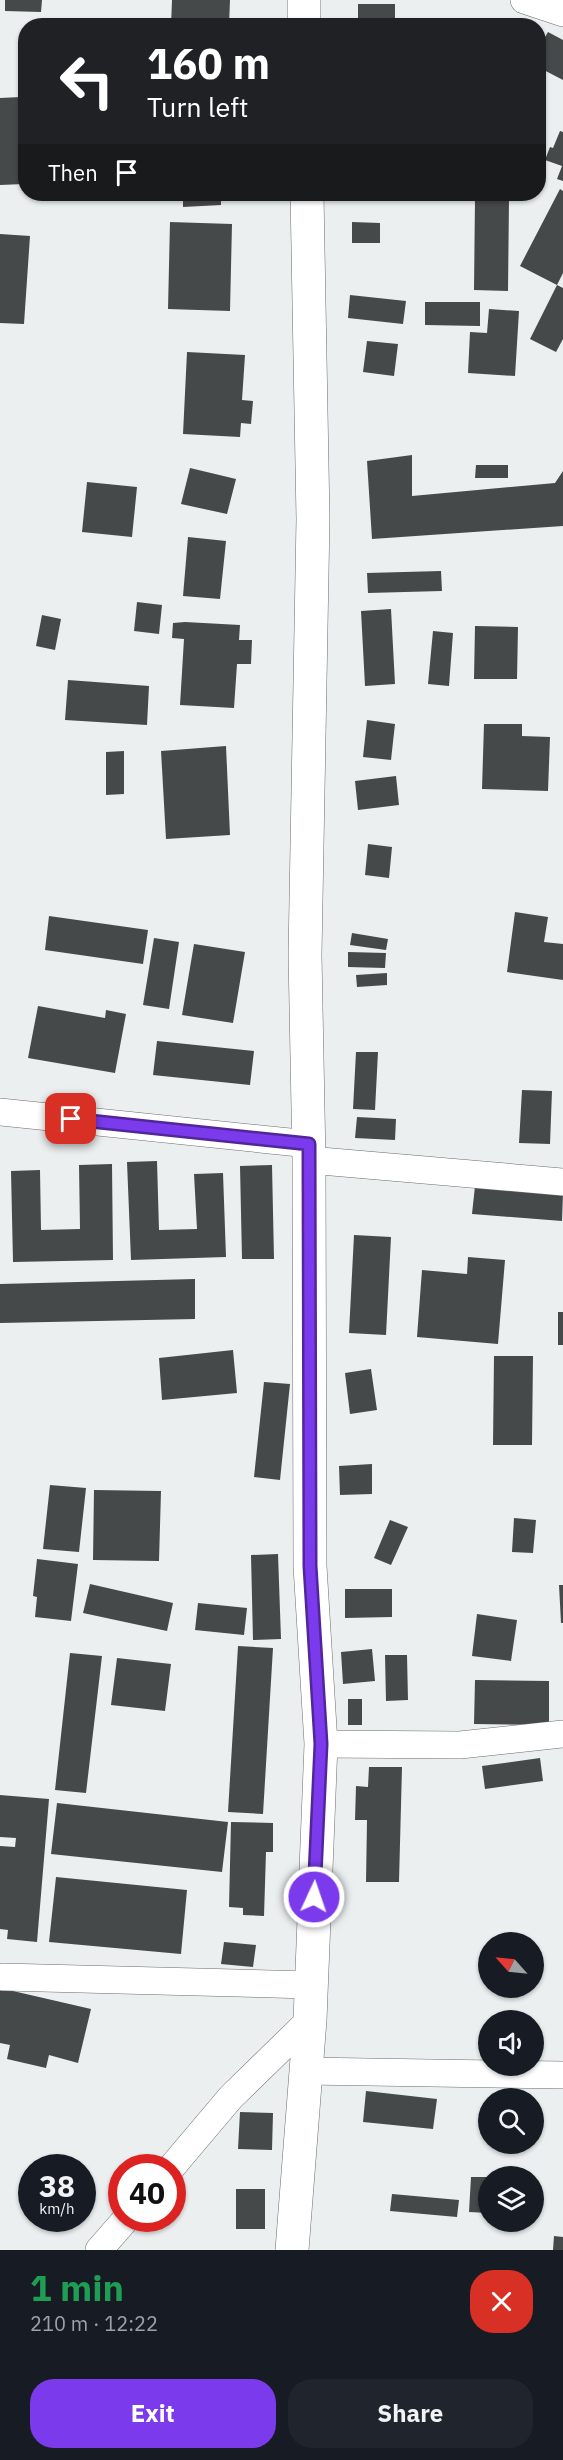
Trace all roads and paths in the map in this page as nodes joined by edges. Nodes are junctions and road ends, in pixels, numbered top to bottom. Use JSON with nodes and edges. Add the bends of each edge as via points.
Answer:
{"nodes":[{"id":1,"x":304,"y":0,"type":"edge"},
{"id":2,"x":524,"y":0,"type":"edge"},
{"id":3,"x":563,"y":13,"type":"edge"},
{"id":4,"x":304,"y":18,"type":"edge"},
{"id":5,"x":307,"y":201,"type":"edge"},
{"id":6,"x":0,"y":1112,"type":"edge"},
{"id":7,"x":309,"y":1152,"type":"junction"},
{"id":8,"x":563,"y":1182,"type":"edge"},
{"id":9,"x":563,"y":1734,"type":"edge"},
{"id":10,"x":321,"y":1744,"type":"junction"},
{"id":11,"x":3,"y":1977,"type":"dead end"},
{"id":12,"x":310,"y":1985,"type":"junction"},
{"id":13,"x":310,"y":2020,"type":"junction"},
{"id":14,"x":306,"y":2071,"type":"junction"},
{"id":15,"x":563,"y":2075,"type":"edge"},
{"id":16,"x":183,"y":2154,"type":"edge"},
{"id":17,"x":115,"y":2232,"type":"edge"},
{"id":18,"x":99,"y":2250,"type":"edge"},
{"id":19,"x":292,"y":2250,"type":"edge"}],
"edges":[{"from":1,"to":4,"type":"street"},
{"from":2,"to":3,"type":"street"},
{"from":5,"to":7,"type":"street","via":[[313,519],[305,955]]},
{"from":6,"to":7,"type":"street"},
{"from":7,"to":8,"type":"street"},
{"from":7,"to":10,"type":"street","via":[[310,1566]]},
{"from":9,"to":10,"type":"street","via":[[460,1745]]},
{"from":10,"to":12,"type":"street"},
{"from":11,"to":12,"type":"street"},
{"from":12,"to":13,"type":"street"},
{"from":13,"to":14,"type":"street"},
{"from":13,"to":16,"type":"street","via":[[231,2097]]},
{"from":14,"to":15,"type":"street"},
{"from":14,"to":19,"type":"street"},
{"from":17,"to":18,"type":"street"}]}
